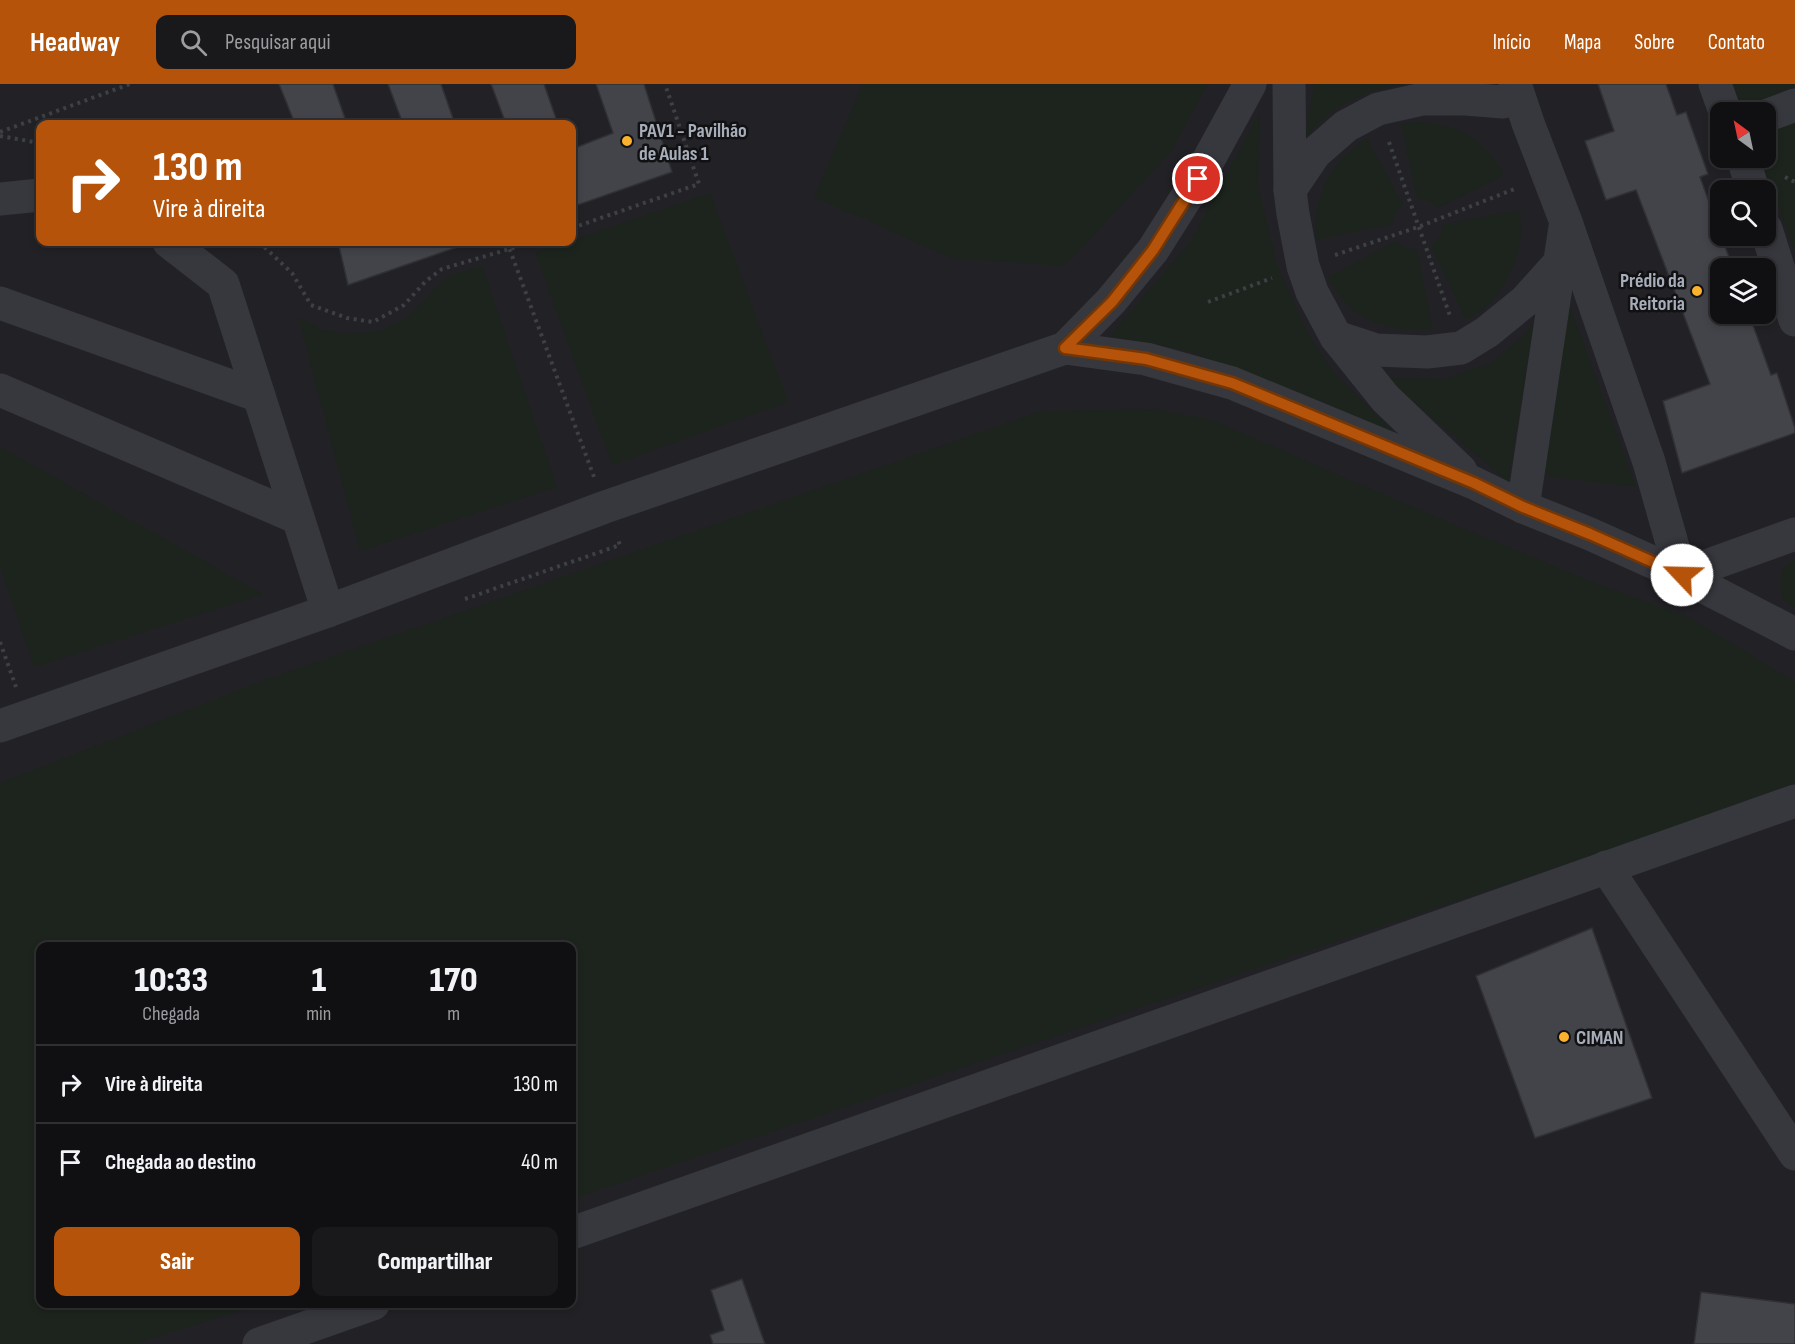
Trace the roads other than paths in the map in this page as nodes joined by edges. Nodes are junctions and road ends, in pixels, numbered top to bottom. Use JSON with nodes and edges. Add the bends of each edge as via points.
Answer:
{"nodes":[{"id":1,"x":1250,"y":84,"type":"edge"},
{"id":2,"x":1288,"y":84,"type":"edge"},
{"id":3,"x":1715,"y":84,"type":"edge"},
{"id":4,"x":1500,"y":90,"type":"edge"},
{"id":5,"x":1721,"y":102,"type":"edge"},
{"id":6,"x":1795,"y":105,"type":"edge"},
{"id":7,"x":1776,"y":112,"type":"edge"},
{"id":8,"x":1290,"y":190,"type":"junction"},
{"id":9,"x":36,"y":195,"type":"edge"},
{"id":10,"x":0,"y":199,"type":"edge"},
{"id":11,"x":1566,"y":222,"type":"junction"},
{"id":12,"x":174,"y":246,"type":"edge"},
{"id":13,"x":1771,"y":246,"type":"edge"},
{"id":14,"x":1561,"y":261,"type":"junction"},
{"id":15,"x":0,"y":303,"type":"edge"},
{"id":16,"x":1795,"y":320,"type":"edge"},
{"id":17,"x":1336,"y":337,"type":"junction"},
{"id":18,"x":1065,"y":348,"type":"junction"},
{"id":19,"x":0,"y":390,"type":"edge"},
{"id":20,"x":259,"y":396,"type":"junction"},
{"id":21,"x":1474,"y":483,"type":"junction"},
{"id":22,"x":1523,"y":507,"type":"junction"},
{"id":23,"x":298,"y":518,"type":"junction"},
{"id":24,"x":1795,"y":534,"type":"edge"},
{"id":25,"x":1682,"y":575,"type":"junction"},
{"id":26,"x":328,"y":611,"type":"junction"},
{"id":27,"x":1795,"y":634,"type":"edge"},
{"id":28,"x":0,"y":726,"type":"edge"},
{"id":29,"x":1795,"y":801,"type":"edge"},
{"id":30,"x":1606,"y":867,"type":"junction"},
{"id":31,"x":1795,"y":1154,"type":"edge"},
{"id":32,"x":576,"y":1232,"type":"edge"},
{"id":33,"x":362,"y":1308,"type":"edge"},
{"id":34,"x":259,"y":1344,"type":"edge"}],
"edges":[{"from":1,"to":18,"type":"lane","via":[[1198,179],[1153,250],[1112,302]]},
{"from":2,"to":8,"type":"lane"},
{"from":3,"to":5,"type":"lane"},
{"from":4,"to":8,"type":"lane","via":[[1466,99],[1423,99],[1378,110],[1346,126],[1315,153]]},
{"from":4,"to":11,"type":"lane","via":[[1528,123]]},
{"from":6,"to":7,"type":"lane"},
{"from":8,"to":17,"type":"lane","via":[[1303,266]]},
{"from":9,"to":10,"type":"lane"},
{"from":11,"to":14,"type":"lane"},
{"from":11,"to":25,"type":"lane","via":[[1649,462]]},
{"from":12,"to":20,"type":"lane","via":[[223,284]]},
{"from":13,"to":16,"type":"lane"},
{"from":14,"to":17,"type":"lane","via":[[1525,301],[1461,348],[1427,352],[1376,350]]},
{"from":14,"to":22,"type":"lane"},
{"from":15,"to":20,"type":"lane"},
{"from":17,"to":21,"type":"lane","via":[[1385,398]]},
{"from":18,"to":21,"type":"lane","via":[[1146,359],[1232,383]]},
{"from":18,"to":26,"type":"lane","via":[[605,507]]},
{"from":19,"to":23,"type":"lane"},
{"from":20,"to":23,"type":"lane"},
{"from":21,"to":22,"type":"lane"},
{"from":22,"to":25,"type":"lane"},
{"from":23,"to":26,"type":"lane"},
{"from":24,"to":25,"type":"lane"},
{"from":25,"to":27,"type":"lane"},
{"from":26,"to":28,"type":"lane"},
{"from":29,"to":30,"type":"lane"},
{"from":30,"to":31,"type":"lane"},
{"from":30,"to":32,"type":"lane"},
{"from":33,"to":34,"type":"lane"}]}
